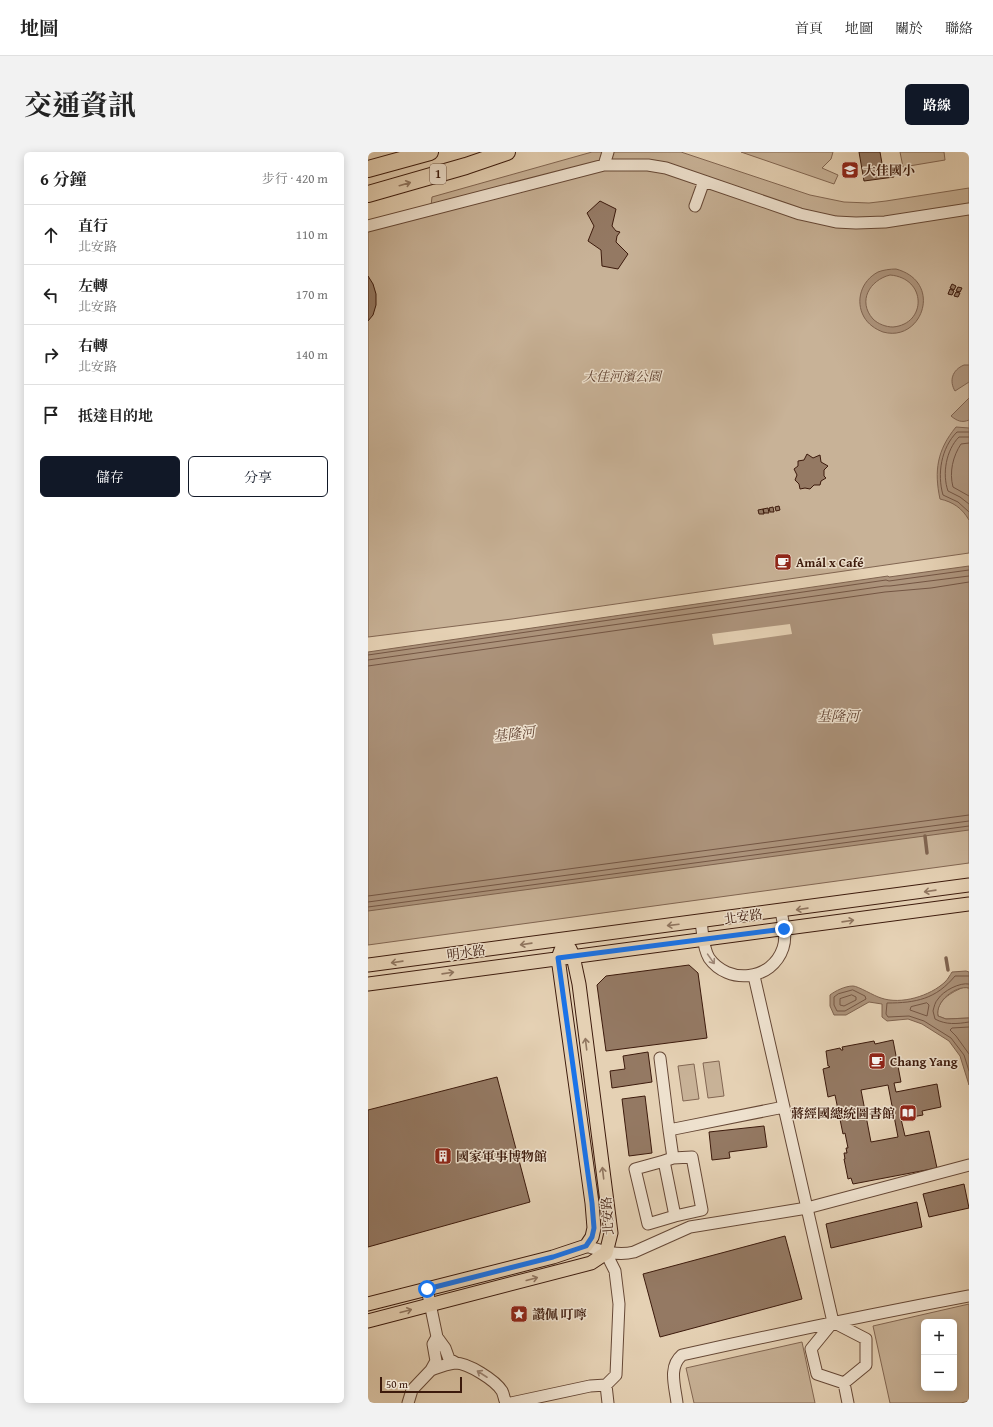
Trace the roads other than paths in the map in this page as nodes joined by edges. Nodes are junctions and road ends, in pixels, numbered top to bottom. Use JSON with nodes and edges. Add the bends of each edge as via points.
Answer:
{"nodes":[{"id":1,"x":430,"y":152,"type":"edge"},
{"id":2,"x":508,"y":152,"type":"edge"},
{"id":3,"x":608,"y":152,"type":"edge"},
{"id":4,"x":604,"y":165,"type":"junction"},
{"id":5,"x":368,"y":170,"type":"edge"},
{"id":6,"x":704,"y":181,"type":"junction"},
{"id":7,"x":368,"y":194,"type":"edge"},
{"id":8,"x":695,"y":206,"type":"dead end"},
{"id":9,"x":969,"y":209,"type":"edge"},
{"id":10,"x":368,"y":226,"type":"edge"},
{"id":11,"x":969,"y":886,"type":"edge"},
{"id":12,"x":969,"y":904,"type":"edge"},
{"id":13,"x":781,"y":911,"type":"junction"},
{"id":14,"x":701,"y":922,"type":"junction"},
{"id":15,"x":784,"y":929,"type":"junction"},
{"id":16,"x":564,"y":939,"type":"junction"},
{"id":17,"x":704,"y":939,"type":"junction"},
{"id":18,"x":573,"y":956,"type":"junction"},
{"id":19,"x":558,"y":958,"type":"junction"},
{"id":20,"x":368,"y":966,"type":"edge"},
{"id":21,"x":754,"y":976,"type":"junction"},
{"id":22,"x":368,"y":984,"type":"edge"},
{"id":23,"x":660,"y":1058,"type":"dead end"},
{"id":24,"x":784,"y":1107,"type":"junction"},
{"id":25,"x":669,"y":1130,"type":"junction"},
{"id":26,"x":669,"y":1160,"type":"junction"},
{"id":27,"x":969,"y":1166,"type":"edge"},
{"id":28,"x":808,"y":1208,"type":"junction"},
{"id":29,"x":675,"y":1216,"type":"junction"},
{"id":30,"x":586,"y":1246,"type":"junction"},
{"id":31,"x":606,"y":1252,"type":"junction"},
{"id":32,"x":427,"y":1289,"type":"junction"},
{"id":33,"x":969,"y":1296,"type":"edge"},
{"id":34,"x":368,"y":1304,"type":"edge"},
{"id":35,"x":430,"y":1304,"type":"junction"},
{"id":36,"x":368,"y":1321,"type":"edge"},
{"id":37,"x":833,"y":1322,"type":"junction"},
{"id":38,"x":437,"y":1337,"type":"junction"},
{"id":39,"x":456,"y":1363,"type":"junction"},
{"id":40,"x":431,"y":1370,"type":"junction"},
{"id":41,"x":844,"y":1383,"type":"junction"},
{"id":42,"x":606,"y":1384,"type":"junction"},
{"id":43,"x":408,"y":1403,"type":"edge"},
{"id":44,"x":506,"y":1403,"type":"edge"},
{"id":45,"x":511,"y":1403,"type":"edge"},
{"id":46,"x":608,"y":1403,"type":"edge"},
{"id":47,"x":677,"y":1403,"type":"edge"},
{"id":48,"x":848,"y":1403,"type":"edge"}],
"edges":[{"from":1,"to":5,"type":"highway","number":"1"},
{"from":7,"to":2,"type":"highway","number":"1","one_way":true},
{"from":3,"to":4,"type":"street"},
{"from":4,"to":6,"type":"street","via":[[648,165],[666,168]]},
{"from":4,"to":10,"type":"street"},
{"from":6,"to":8,"type":"street"},
{"from":6,"to":9,"type":"street","via":[[800,214],[836,222],[885,222]]},
{"from":11,"to":13,"type":"main road","name":"北安路","one_way":true},
{"from":15,"to":12,"type":"main road","name":"北安路","one_way":true},
{"from":13,"to":14,"type":"main road","name":"北安路"},
{"from":13,"to":15,"type":"street"},
{"from":14,"to":16,"type":"main road","name":"北安路","one_way":true},
{"from":14,"to":17,"type":"street"},
{"from":15,"to":17,"type":"main road","name":"北安路"},
{"from":15,"to":21,"type":"street","via":[[783,948],[777,960],[767,970]]},
{"from":16,"to":18,"type":"main road","name":"北安路"},
{"from":16,"to":19,"type":"main road","name":"北安路"},
{"from":16,"to":20,"type":"main road","name":"明水路","one_way":true},
{"from":17,"to":18,"type":"main road","name":"北安路"},
{"from":17,"to":21,"type":"street","one_way":true,"via":[[709,957],[717,967],[728,974]]},
{"from":18,"to":19,"type":"main road","name":"北安路"},
{"from":31,"to":18,"type":"main road","name":"北安路","one_way":true,"via":[[610,1233],[579,984]]},
{"from":22,"to":19,"type":"main road","name":"明水路","one_way":true},
{"from":19,"to":30,"type":"main road","name":"北安路","via":[[592,1203],[594,1228]]},
{"from":21,"to":24,"type":"street"},
{"from":23,"to":25,"type":"street"},
{"from":24,"to":25,"type":"street"},
{"from":24,"to":28,"type":"street"},
{"from":25,"to":26,"type":"street"},
{"from":26,"to":29,"type":"street"},
{"from":26,"to":29,"type":"street","via":[[692,1157],[702,1210]]},
{"from":26,"to":29,"type":"street","via":[[635,1169],[648,1224]]},
{"from":27,"to":28,"type":"street"},
{"from":28,"to":31,"type":"street","via":[[690,1227],[634,1252]]},
{"from":28,"to":37,"type":"street"},
{"from":30,"to":31,"type":"street"},
{"from":30,"to":32,"type":"main road","name":"北安路","via":[[553,1257]]},
{"from":35,"to":31,"type":"main road","name":"北安路","one_way":true,"via":[[592,1262]]},
{"from":31,"to":42,"type":"street","via":[[615,1271],[619,1304],[616,1375]]},
{"from":32,"to":34,"type":"main road","name":"北安路"},
{"from":32,"to":35,"type":"street"},
{"from":33,"to":37,"type":"street"},
{"from":36,"to":35,"type":"main road","name":"北安路","one_way":true},
{"from":35,"to":38,"type":"street"},
{"from":37,"to":41,"type":"street","via":[[811,1349],[817,1374]]},
{"from":37,"to":41,"type":"street","via":[[866,1339],[866,1365]]},
{"from":37,"to":47,"type":"street","via":[[682,1355],[676,1360],[673,1371]]},
{"from":38,"to":39,"type":"street","via":[[449,1359]]},
{"from":38,"to":40,"type":"street","via":[[433,1344],[436,1361]]},
{"from":39,"to":40,"type":"street"},
{"from":44,"to":39,"type":"street","one_way":true,"via":[[502,1391],[492,1382],[479,1372]]},
{"from":40,"to":43,"type":"street","via":[[412,1390]]},
{"from":41,"to":48,"type":"street"},
{"from":42,"to":45,"type":"street"},
{"from":42,"to":46,"type":"street"}]}
